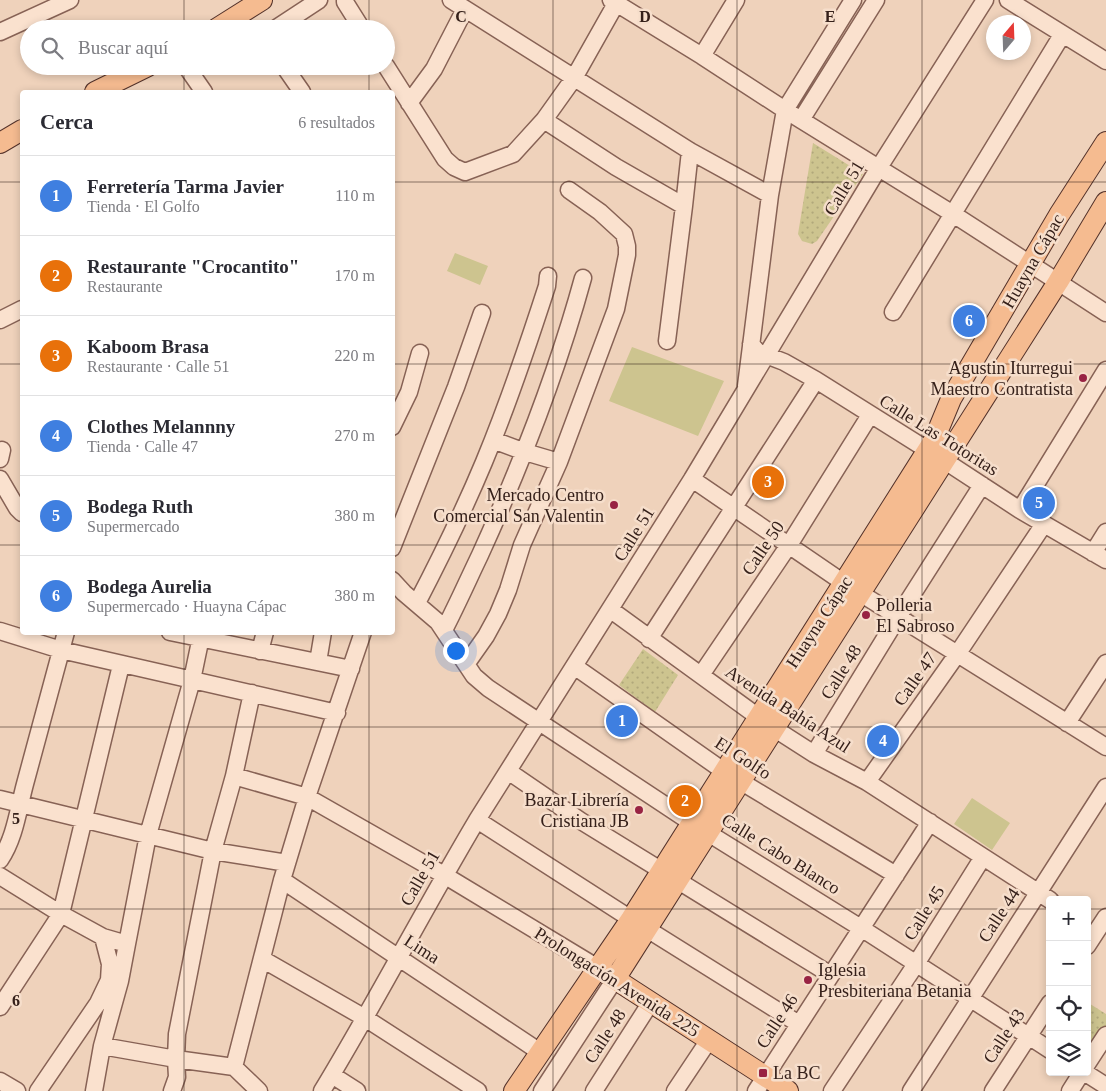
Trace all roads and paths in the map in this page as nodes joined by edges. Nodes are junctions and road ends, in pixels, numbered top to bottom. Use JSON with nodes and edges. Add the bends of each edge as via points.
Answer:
{"nodes":[{"id":1,"x":70,"y":0,"type":"edge"},
{"id":2,"x":262,"y":0,"type":"edge"},
{"id":3,"x":319,"y":0,"type":"edge"},
{"id":4,"x":345,"y":0,"type":"edge"},
{"id":5,"x":736,"y":0,"type":"edge"},
{"id":6,"x":853,"y":0,"type":"edge"},
{"id":7,"x":876,"y":0,"type":"edge"},
{"id":8,"x":985,"y":0,"type":"edge"},
{"id":9,"x":1008,"y":0,"type":"edge"},
{"id":10,"x":615,"y":1,"type":"edge"},
{"id":11,"x":458,"y":4,"type":"edge"},
{"id":12,"x":26,"y":20,"type":"edge"},
{"id":13,"x":230,"y":20,"type":"edge"},
{"id":14,"x":289,"y":20,"type":"edge"},
{"id":15,"x":357,"y":20,"type":"edge"},
{"id":16,"x":20,"y":23,"type":"edge"},
{"id":17,"x":0,"y":32,"type":"edge"},
{"id":18,"x":1062,"y":36,"type":"junction"},
{"id":19,"x":702,"y":56,"type":"junction"},
{"id":20,"x":1106,"y":61,"type":"edge"},
{"id":21,"x":131,"y":75,"type":"edge"},
{"id":22,"x":192,"y":75,"type":"edge"},
{"id":23,"x":290,"y":75,"type":"edge"},
{"id":24,"x":392,"y":75,"type":"edge"},
{"id":25,"x":574,"y":78,"type":"junction"},
{"id":26,"x":104,"y":90,"type":"edge"},
{"id":27,"x":203,"y":90,"type":"edge"},
{"id":28,"x":301,"y":90,"type":"edge"},
{"id":29,"x":409,"y":103,"type":"junction"},
{"id":30,"x":785,"y":110,"type":"junction"},
{"id":31,"x":544,"y":120,"type":"junction"},
{"id":32,"x":801,"y":120,"type":"junction"},
{"id":33,"x":20,"y":134,"type":"edge"},
{"id":34,"x":1106,"y":142,"type":"edge"},
{"id":35,"x":0,"y":143,"type":"edge"},
{"id":36,"x":690,"y":151,"type":"junction"},
{"id":37,"x":878,"y":169,"type":"junction"},
{"id":38,"x":569,"y":190,"type":"dead end"},
{"id":39,"x":770,"y":195,"type":"junction"},
{"id":40,"x":1106,"y":202,"type":"edge"},
{"id":41,"x":684,"y":206,"type":"junction"},
{"id":42,"x":953,"y":214,"type":"junction"},
{"id":43,"x":1031,"y":265,"type":"junction"},
{"id":44,"x":548,"y":276,"type":"dead end"},
{"id":45,"x":583,"y":278,"type":"dead end"},
{"id":46,"x":1058,"y":282,"type":"junction"},
{"id":47,"x":20,"y":310,"type":"edge"},
{"id":48,"x":893,"y":312,"type":"dead end"},
{"id":49,"x":1106,"y":312,"type":"edge"},
{"id":50,"x":482,"y":313,"type":"dead end"},
{"id":51,"x":0,"y":320,"type":"edge"},
{"id":52,"x":667,"y":341,"type":"dead end"},
{"id":53,"x":751,"y":344,"type":"junction"},
{"id":54,"x":420,"y":353,"type":"dead end"},
{"id":55,"x":767,"y":356,"type":"junction"},
{"id":56,"x":1106,"y":370,"type":"edge"},
{"id":57,"x":816,"y":380,"type":"junction"},
{"id":58,"x":745,"y":391,"type":"junction"},
{"id":59,"x":870,"y":415,"type":"junction"},
{"id":60,"x":395,"y":421,"type":"edge"},
{"id":61,"x":492,"y":440,"type":"junction"},
{"id":62,"x":928,"y":450,"type":"junction"},
{"id":63,"x":525,"y":452,"type":"junction"},
{"id":64,"x":945,"y":461,"type":"junction"},
{"id":65,"x":559,"y":462,"type":"junction"},
{"id":66,"x":0,"y":479,"type":"edge"},
{"id":67,"x":692,"y":479,"type":"junction"},
{"id":68,"x":982,"y":486,"type":"junction"},
{"id":69,"x":734,"y":508,"type":"junction"},
{"id":70,"x":1020,"y":510,"type":"junction"},
{"id":71,"x":20,"y":511,"type":"edge"},
{"id":72,"x":1044,"y":524,"type":"junction"},
{"id":73,"x":1106,"y":532,"type":"edge"},
{"id":74,"x":395,"y":540,"type":"edge"},
{"id":75,"x":789,"y":545,"type":"junction"},
{"id":76,"x":1100,"y":557,"type":"edge"},
{"id":77,"x":395,"y":583,"type":"edge"},
{"id":78,"x":852,"y":589,"type":"junction"},
{"id":79,"x":417,"y":603,"type":"junction"},
{"id":80,"x":611,"y":610,"type":"junction"},
{"id":81,"x":898,"y":617,"type":"junction"},
{"id":82,"x":444,"y":630,"type":"junction"},
{"id":83,"x":0,"y":631,"type":"edge"},
{"id":84,"x":65,"y":635,"type":"edge"},
{"id":85,"x":264,"y":635,"type":"edge"},
{"id":86,"x":322,"y":635,"type":"edge"},
{"id":87,"x":362,"y":635,"type":"edge"},
{"id":88,"x":201,"y":636,"type":"edge"},
{"id":89,"x":649,"y":639,"type":"junction"},
{"id":90,"x":61,"y":650,"type":"junction"},
{"id":91,"x":260,"y":651,"type":"junction"},
{"id":92,"x":958,"y":653,"type":"junction"},
{"id":93,"x":318,"y":662,"type":"junction"},
{"id":94,"x":467,"y":663,"type":"junction"},
{"id":95,"x":1106,"y":663,"type":"edge"},
{"id":96,"x":121,"y":664,"type":"junction"},
{"id":97,"x":574,"y":666,"type":"junction"},
{"id":98,"x":351,"y":669,"type":"junction"},
{"id":99,"x":700,"y":675,"type":"junction"},
{"id":100,"x":192,"y":680,"type":"junction"},
{"id":101,"x":252,"y":693,"type":"junction"},
{"id":102,"x":337,"y":713,"type":"junction"},
{"id":103,"x":758,"y":717,"type":"junction"},
{"id":104,"x":539,"y":721,"type":"junction"},
{"id":105,"x":1067,"y":723,"type":"junction"},
{"id":106,"x":775,"y":729,"type":"junction"},
{"id":107,"x":1106,"y":746,"type":"edge"},
{"id":108,"x":814,"y":754,"type":"junction"},
{"id":109,"x":508,"y":771,"type":"junction"},
{"id":110,"x":234,"y":776,"type":"junction"},
{"id":111,"x":733,"y":776,"type":"junction"},
{"id":112,"x":867,"y":782,"type":"junction"},
{"id":113,"x":1106,"y":787,"type":"edge"},
{"id":114,"x":307,"y":797,"type":"junction"},
{"id":115,"x":0,"y":799,"type":"edge"},
{"id":116,"x":20,"y":804,"type":"junction"},
{"id":117,"x":84,"y":819,"type":"junction"},
{"id":118,"x":477,"y":820,"type":"junction"},
{"id":119,"x":930,"y":822,"type":"junction"},
{"id":120,"x":700,"y":828,"type":"junction"},
{"id":121,"x":148,"y":835,"type":"junction"},
{"id":122,"x":213,"y":851,"type":"junction"},
{"id":123,"x":983,"y":857,"type":"junction"},
{"id":124,"x":0,"y":860,"type":"edge"},
{"id":125,"x":287,"y":863,"type":"junction"},
{"id":126,"x":896,"y":874,"type":"junction"},
{"id":127,"x":444,"y":875,"type":"junction"},
{"id":128,"x":0,"y":876,"type":"edge"},
{"id":129,"x":670,"y":876,"type":"junction"},
{"id":130,"x":282,"y":880,"type":"junction"},
{"id":131,"x":1044,"y":896,"type":"edge"},
{"id":132,"x":61,"y":914,"type":"junction"},
{"id":133,"x":1106,"y":916,"type":"edge"},
{"id":134,"x":639,"y":924,"type":"junction"},
{"id":135,"x":861,"y":928,"type":"junction"},
{"id":136,"x":1097,"y":931,"type":"edge"},
{"id":137,"x":103,"y":936,"type":"junction"},
{"id":138,"x":127,"y":944,"type":"junction"},
{"id":139,"x":398,"y":958,"type":"junction"},
{"id":140,"x":262,"y":959,"type":"junction"},
{"id":141,"x":916,"y":964,"type":"junction"},
{"id":142,"x":598,"y":968,"type":"junction"},
{"id":143,"x":831,"y":975,"type":"junction"},
{"id":144,"x":615,"y":979,"type":"junction"},
{"id":145,"x":970,"y":998,"type":"junction"},
{"id":146,"x":651,"y":1002,"type":"junction"},
{"id":147,"x":0,"y":1007,"type":"edge"},
{"id":148,"x":1046,"y":1009,"type":"edge"},
{"id":149,"x":365,"y":1018,"type":"junction"},
{"id":150,"x":800,"y":1024,"type":"junction"},
{"id":151,"x":1106,"y":1034,"type":"edge"},
{"id":152,"x":1028,"y":1035,"type":"junction"},
{"id":153,"x":709,"y":1040,"type":"junction"},
{"id":154,"x":102,"y":1046,"type":"junction"},
{"id":155,"x":1046,"y":1047,"type":"edge"},
{"id":156,"x":540,"y":1052,"type":"junction"},
{"id":157,"x":1091,"y":1058,"type":"edge"},
{"id":158,"x":176,"y":1059,"type":"junction"},
{"id":159,"x":234,"y":1067,"type":"junction"},
{"id":160,"x":332,"y":1075,"type":"junction"},
{"id":161,"x":1080,"y":1076,"type":"edge"},
{"id":162,"x":1090,"y":1076,"type":"edge"},
{"id":163,"x":0,"y":1081,"type":"edge"},
{"id":164,"x":761,"y":1084,"type":"edge"},
{"id":165,"x":1106,"y":1086,"type":"edge"},
{"id":166,"x":16,"y":1091,"type":"edge"},
{"id":167,"x":38,"y":1091,"type":"edge"},
{"id":168,"x":94,"y":1091,"type":"edge"},
{"id":169,"x":172,"y":1091,"type":"edge"},
{"id":170,"x":259,"y":1091,"type":"edge"},
{"id":171,"x":322,"y":1091,"type":"edge"},
{"id":172,"x":357,"y":1091,"type":"edge"},
{"id":173,"x":478,"y":1091,"type":"edge"},
{"id":174,"x":514,"y":1091,"type":"edge"},
{"id":175,"x":542,"y":1091,"type":"edge"},
{"id":176,"x":594,"y":1091,"type":"edge"},
{"id":177,"x":675,"y":1091,"type":"edge"},
{"id":178,"x":788,"y":1091,"type":"edge"},
{"id":179,"x":832,"y":1091,"type":"edge"},
{"id":180,"x":910,"y":1091,"type":"edge"},
{"id":181,"x":993,"y":1091,"type":"edge"},
{"id":182,"x":1070,"y":1091,"type":"edge"}],
"edges":[{"from":1,"to":12,"type":"street"},
{"from":2,"to":13,"type":"main road"},
{"from":3,"to":14,"type":"street"},
{"from":4,"to":15,"type":"street"},
{"from":5,"to":19,"type":"street"},
{"from":6,"to":30,"type":"street"},
{"from":7,"to":32,"type":"street"},
{"from":8,"to":37,"type":"street","name":"Calle 51"},
{"from":9,"to":18,"type":"street"},
{"from":10,"to":19,"type":"street"},
{"from":10,"to":25,"type":"street"},
{"from":11,"to":25,"type":"street"},
{"from":11,"to":29,"type":"street","via":[[434,69]]},
{"from":16,"to":17,"type":"street"},
{"from":18,"to":20,"type":"street"},
{"from":18,"to":42,"type":"street"},
{"from":19,"to":30,"type":"street"},
{"from":21,"to":26,"type":"main road"},
{"from":22,"to":27,"type":"street"},
{"from":23,"to":28,"type":"street"},
{"from":24,"to":29,"type":"street"},
{"from":25,"to":31,"type":"street"},
{"from":25,"to":36,"type":"street"},
{"from":29,"to":31,"type":"street","via":[[445,159],[465,172],[513,154]]},
{"from":30,"to":32,"type":"street"},
{"from":30,"to":39,"type":"street"},
{"from":31,"to":41,"type":"street"},
{"from":32,"to":37,"type":"street"},
{"from":33,"to":35,"type":"main road"},
{"from":34,"to":43,"type":"main road","name":"Huayna Cápac"},
{"from":36,"to":39,"type":"street"},
{"from":36,"to":41,"type":"street"},
{"from":37,"to":42,"type":"street"},
{"from":37,"to":55,"type":"street","name":"Calle 51"},
{"from":38,"to":65,"type":"street","via":[[624,234],[627,255],[616,309]]},
{"from":39,"to":53,"type":"street"},
{"from":40,"to":46,"type":"main road","name":"Huayna Cápac"},
{"from":41,"to":52,"type":"street"},
{"from":42,"to":43,"type":"street"},
{"from":42,"to":48,"type":"street"},
{"from":43,"to":46,"type":"street"},
{"from":43,"to":62,"type":"main road","name":"Huayna Cápac","via":[[951,399]]},
{"from":44,"to":61,"type":"street","via":[[548,286],[522,364]]},
{"from":45,"to":63,"type":"street","via":[[556,370]]},
{"from":46,"to":49,"type":"street"},
{"from":46,"to":64,"type":"main road","name":"Huayna Cápac"},
{"from":47,"to":51,"type":"street"},
{"from":50,"to":74,"type":"street"},
{"from":53,"to":55,"type":"street","name":"Calle Las Totoritas"},
{"from":53,"to":58,"type":"street"},
{"from":54,"to":60,"type":"street","via":[[409,392]]},
{"from":55,"to":57,"type":"street","name":"Calle Las Totoritas"},
{"from":55,"to":58,"type":"street","name":"Calle 51"},
{"from":56,"to":70,"type":"street"},
{"from":57,"to":59,"type":"street","name":"Calle Las Totoritas"},
{"from":57,"to":69,"type":"street"},
{"from":58,"to":67,"type":"street","name":"Calle 51"},
{"from":59,"to":62,"type":"street","name":"Calle Las Totoritas"},
{"from":59,"to":75,"type":"street","name":"Calle 50"},
{"from":61,"to":63,"type":"street"},
{"from":61,"to":79,"type":"street","via":[[468,500]]},
{"from":62,"to":64,"type":"street","name":"Calle Las Totoritas"},
{"from":62,"to":78,"type":"main road","name":"Huayna Cápac"},
{"from":63,"to":65,"type":"street"},
{"from":63,"to":82,"type":"street"},
{"from":64,"to":68,"type":"street","name":"Calle Las Totoritas"},
{"from":64,"to":78,"type":"main road","name":"Huayna Cápac"},
{"from":65,"to":94,"type":"street","via":[[522,545],[498,614]]},
{"from":66,"to":71,"type":"street"},
{"from":67,"to":69,"type":"street"},
{"from":67,"to":80,"type":"street","name":"Calle 51"},
{"from":68,"to":70,"type":"street","name":"Calle Las Totoritas"},
{"from":68,"to":81,"type":"street","name":"Calle 48"},
{"from":69,"to":75,"type":"street"},
{"from":69,"to":89,"type":"street"},
{"from":70,"to":72,"type":"street","name":"Calle Las Totoritas"},
{"from":72,"to":76,"type":"street","name":"Calle Las Totoritas"},
{"from":72,"to":92,"type":"street","name":"Calle 47"},
{"from":73,"to":76,"type":"street"},
{"from":75,"to":78,"type":"street"},
{"from":75,"to":99,"type":"street","name":"Calle 50"},
{"from":77,"to":79,"type":"street","name":"Calle Cabo Blanco"},
{"from":78,"to":81,"type":"street"},
{"from":78,"to":103,"type":"main road","name":"Huayna Cápac"},
{"from":78,"to":106,"type":"main road","name":"Huayna Cápac"},
{"from":79,"to":82,"type":"street","name":"Calle Cabo Blanco"},
{"from":80,"to":89,"type":"street","name":"Avenida Bahía Azul"},
{"from":80,"to":97,"type":"street","name":"Calle 51"},
{"from":81,"to":92,"type":"street"},
{"from":81,"to":108,"type":"street","name":"Calle 48"},
{"from":82,"to":94,"type":"street","name":"Calle Cabo Blanco"},
{"from":83,"to":90,"type":"street"},
{"from":84,"to":90,"type":"street"},
{"from":85,"to":91,"type":"street"},
{"from":86,"to":93,"type":"street"},
{"from":87,"to":98,"type":"street"},
{"from":88,"to":91,"type":"street"},
{"from":88,"to":100,"type":"street"},
{"from":89,"to":99,"type":"street","name":"Avenida Bahía Azul"},
{"from":90,"to":96,"type":"street"},
{"from":90,"to":116,"type":"street"},
{"from":91,"to":93,"type":"street"},
{"from":92,"to":105,"type":"street"},
{"from":92,"to":112,"type":"street","name":"Calle 47"},
{"from":93,"to":98,"type":"street"},
{"from":94,"to":104,"type":"street","name":"Calle Cabo Blanco","via":[[474,676],[488,688]]},
{"from":95,"to":105,"type":"street"},
{"from":96,"to":100,"type":"street"},
{"from":96,"to":117,"type":"street"},
{"from":97,"to":104,"type":"street","name":"Calle 51"},
{"from":97,"to":111,"type":"street","name":"El Golfo"},
{"from":98,"to":102,"type":"street"},
{"from":99,"to":103,"type":"street","name":"Avenida Bahía Azul"},
{"from":100,"to":101,"type":"street"},
{"from":100,"to":121,"type":"street"},
{"from":101,"to":102,"type":"street"},
{"from":101,"to":110,"type":"street"},
{"from":102,"to":114,"type":"street"},
{"from":103,"to":106,"type":"street","name":"Avenida Bahía Azul"},
{"from":103,"to":111,"type":"main road","name":"Huayna Cápac"},
{"from":104,"to":109,"type":"street","name":"Calle 51"},
{"from":104,"to":120,"type":"street","name":"Calle Cabo Blanco"},
{"from":105,"to":107,"type":"street"},
{"from":106,"to":108,"type":"street","name":"Avenida Bahía Azul"},
{"from":106,"to":111,"type":"main road","name":"Huayna Cápac"},
{"from":108,"to":112,"type":"street","name":"Avenida Bahía Azul"},
{"from":109,"to":118,"type":"street","name":"Calle 51"},
{"from":109,"to":129,"type":"street"},
{"from":110,"to":114,"type":"street","name":"Prolongación Avenida 225"},
{"from":110,"to":122,"type":"street"},
{"from":111,"to":120,"type":"main road","name":"Huayna Cápac"},
{"from":111,"to":126,"type":"street","name":"El Golfo"},
{"from":112,"to":119,"type":"street","name":"Avenida Bahía Azul"},
{"from":113,"to":131,"type":"street","name":"Calle 44"},
{"from":114,"to":125,"type":"street"},
{"from":114,"to":127,"type":"street","name":"Prolongación Avenida 225"},
{"from":115,"to":116,"type":"street"},
{"from":116,"to":117,"type":"street"},
{"from":116,"to":124,"type":"street","via":[[13,834]]},
{"from":117,"to":121,"type":"street"},
{"from":117,"to":132,"type":"street"},
{"from":118,"to":127,"type":"street","name":"Calle 51"},
{"from":118,"to":134,"type":"street"},
{"from":119,"to":123,"type":"street","name":"Avenida Bahía Azul"},
{"from":119,"to":126,"type":"street","name":"Calle 46"},
{"from":120,"to":129,"type":"main road","name":"Huayna Cápac"},
{"from":120,"to":135,"type":"street","name":"Calle Cabo Blanco"},
{"from":121,"to":122,"type":"street"},
{"from":121,"to":138,"type":"street"},
{"from":122,"to":125,"type":"street"},
{"from":122,"to":158,"type":"street","via":[[177,1034]]},
{"from":123,"to":131,"type":"street","name":"Avenida Bahía Azul"},
{"from":123,"to":141,"type":"street","name":"Calle 45"},
{"from":125,"to":130,"type":"street"},
{"from":126,"to":135,"type":"street","name":"Calle 46"},
{"from":127,"to":139,"type":"street","name":"Calle 51"},
{"from":127,"to":142,"type":"street","name":"Prolongación Avenida 225"},
{"from":128,"to":132,"type":"street"},
{"from":129,"to":134,"type":"main road","name":"Huayna Cápac"},
{"from":129,"to":143,"type":"street"},
{"from":130,"to":139,"type":"street","name":"Lima"},
{"from":130,"to":140,"type":"street"},
{"from":131,"to":145,"type":"street","name":"Calle 44"},
{"from":132,"to":137,"type":"street"},
{"from":132,"to":147,"type":"street"},
{"from":133,"to":136,"type":"street"},
{"from":134,"to":142,"type":"main road","name":"Huayna Cápac"},
{"from":134,"to":144,"type":"main road","name":"Huayna Cápac"},
{"from":134,"to":150,"type":"street"},
{"from":135,"to":141,"type":"street","name":"Calle Cabo Blanco"},
{"from":135,"to":143,"type":"street","name":"Calle 46"},
{"from":137,"to":138,"type":"street"},
{"from":137,"to":167,"type":"street","via":[[110,964],[109,980],[98,1002]]},
{"from":138,"to":154,"type":"street"},
{"from":139,"to":149,"type":"street","name":"Calle 51"},
{"from":139,"to":156,"type":"street","name":"Lima"},
{"from":140,"to":149,"type":"street"},
{"from":140,"to":159,"type":"street"},
{"from":141,"to":145,"type":"street","name":"Calle Cabo Blanco"},
{"from":141,"to":179,"type":"street","name":"Calle 45"},
{"from":142,"to":144,"type":"main road","name":"Prolongación Avenida 225"},
{"from":142,"to":156,"type":"main road","name":"Huayna Cápac"},
{"from":143,"to":150,"type":"street","name":"Calle 46"},
{"from":144,"to":146,"type":"main road","name":"Prolongación Avenida 225"},
{"from":144,"to":175,"type":"street","name":"Huayna Cápac"},
{"from":145,"to":152,"type":"street","name":"Calle Cabo Blanco"},
{"from":145,"to":180,"type":"street","name":"Calle 44"},
{"from":146,"to":153,"type":"main road","name":"Prolongación Avenida 225"},
{"from":146,"to":176,"type":"street","name":"Calle 48"},
{"from":148,"to":152,"type":"street","name":"Calle 43"},
{"from":149,"to":160,"type":"street","name":"Calle 51"},
{"from":149,"to":173,"type":"street"},
{"from":150,"to":164,"type":"street","name":"Calle 46"},
{"from":151,"to":157,"type":"street"},
{"from":152,"to":155,"type":"street","name":"Calle Cabo Blanco"},
{"from":152,"to":181,"type":"street","name":"Calle 43"},
{"from":153,"to":164,"type":"main road","name":"Prolongación Avenida 225"},
{"from":153,"to":177,"type":"street"},
{"from":154,"to":158,"type":"street"},
{"from":154,"to":168,"type":"street"},
{"from":156,"to":174,"type":"main road","name":"Huayna Cápac"},
{"from":158,"to":159,"type":"street"},
{"from":158,"to":169,"type":"street","via":[[177,1077]]},
{"from":159,"to":170,"type":"street"},
{"from":160,"to":171,"type":"street","name":"Calle 51"},
{"from":160,"to":172,"type":"street"},
{"from":161,"to":182,"type":"street"},
{"from":162,"to":165,"type":"street"},
{"from":163,"to":166,"type":"street"},
{"from":164,"to":178,"type":"main road","name":"Prolongación Avenida 225"}]}
